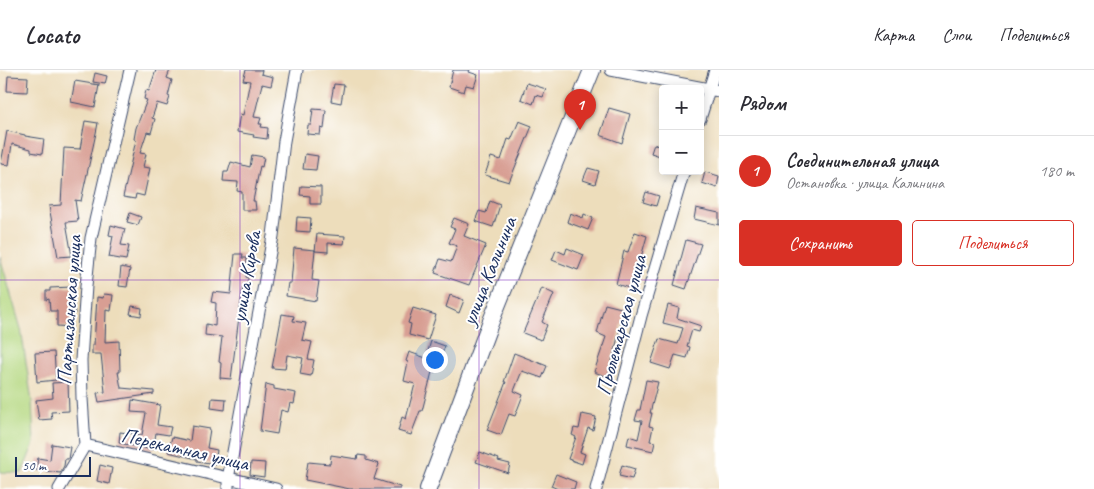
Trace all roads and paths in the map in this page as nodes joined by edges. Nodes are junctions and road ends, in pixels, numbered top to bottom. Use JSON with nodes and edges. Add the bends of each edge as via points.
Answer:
{"nodes":[{"id":1,"x":130,"y":70,"type":"edge"},
{"id":2,"x":296,"y":70,"type":"edge"},
{"id":3,"x":592,"y":70,"type":"edge"},
{"id":4,"x":611,"y":70,"type":"edge"},
{"id":5,"x":715,"y":70,"type":"edge"},
{"id":6,"x":714,"y":90,"type":"edge"},
{"id":7,"x":704,"y":110,"type":"edge"},
{"id":8,"x":683,"y":175,"type":"edge"},
{"id":9,"x":85,"y":445,"type":"junction"},
{"id":10,"x":228,"y":484,"type":"edge"},
{"id":11,"x":59,"y":489,"type":"edge"},
{"id":12,"x":276,"y":489,"type":"edge"},
{"id":13,"x":428,"y":489,"type":"edge"},
{"id":14,"x":596,"y":489,"type":"edge"}],
"edges":[{"from":1,"to":9,"type":"street","name":"Партизанская улица","via":[[91,238],[82,360]]},
{"from":2,"to":10,"type":"street","name":"улица Кирова","via":[[273,236]]},
{"from":3,"to":13,"type":"street","name":"улица Калинина","via":[[489,326]]},
{"from":4,"to":6,"type":"street"},
{"from":5,"to":6,"type":"street"},
{"from":6,"to":7,"type":"street"},
{"from":8,"to":14,"type":"street","name":"Пролетарская улица","via":[[641,316]]},
{"from":9,"to":10,"type":"street","name":"Перекатная улица","via":[[168,463]]},
{"from":9,"to":11,"type":"street"},
{"from":10,"to":12,"type":"street","name":"Перекатная улица"}]}
